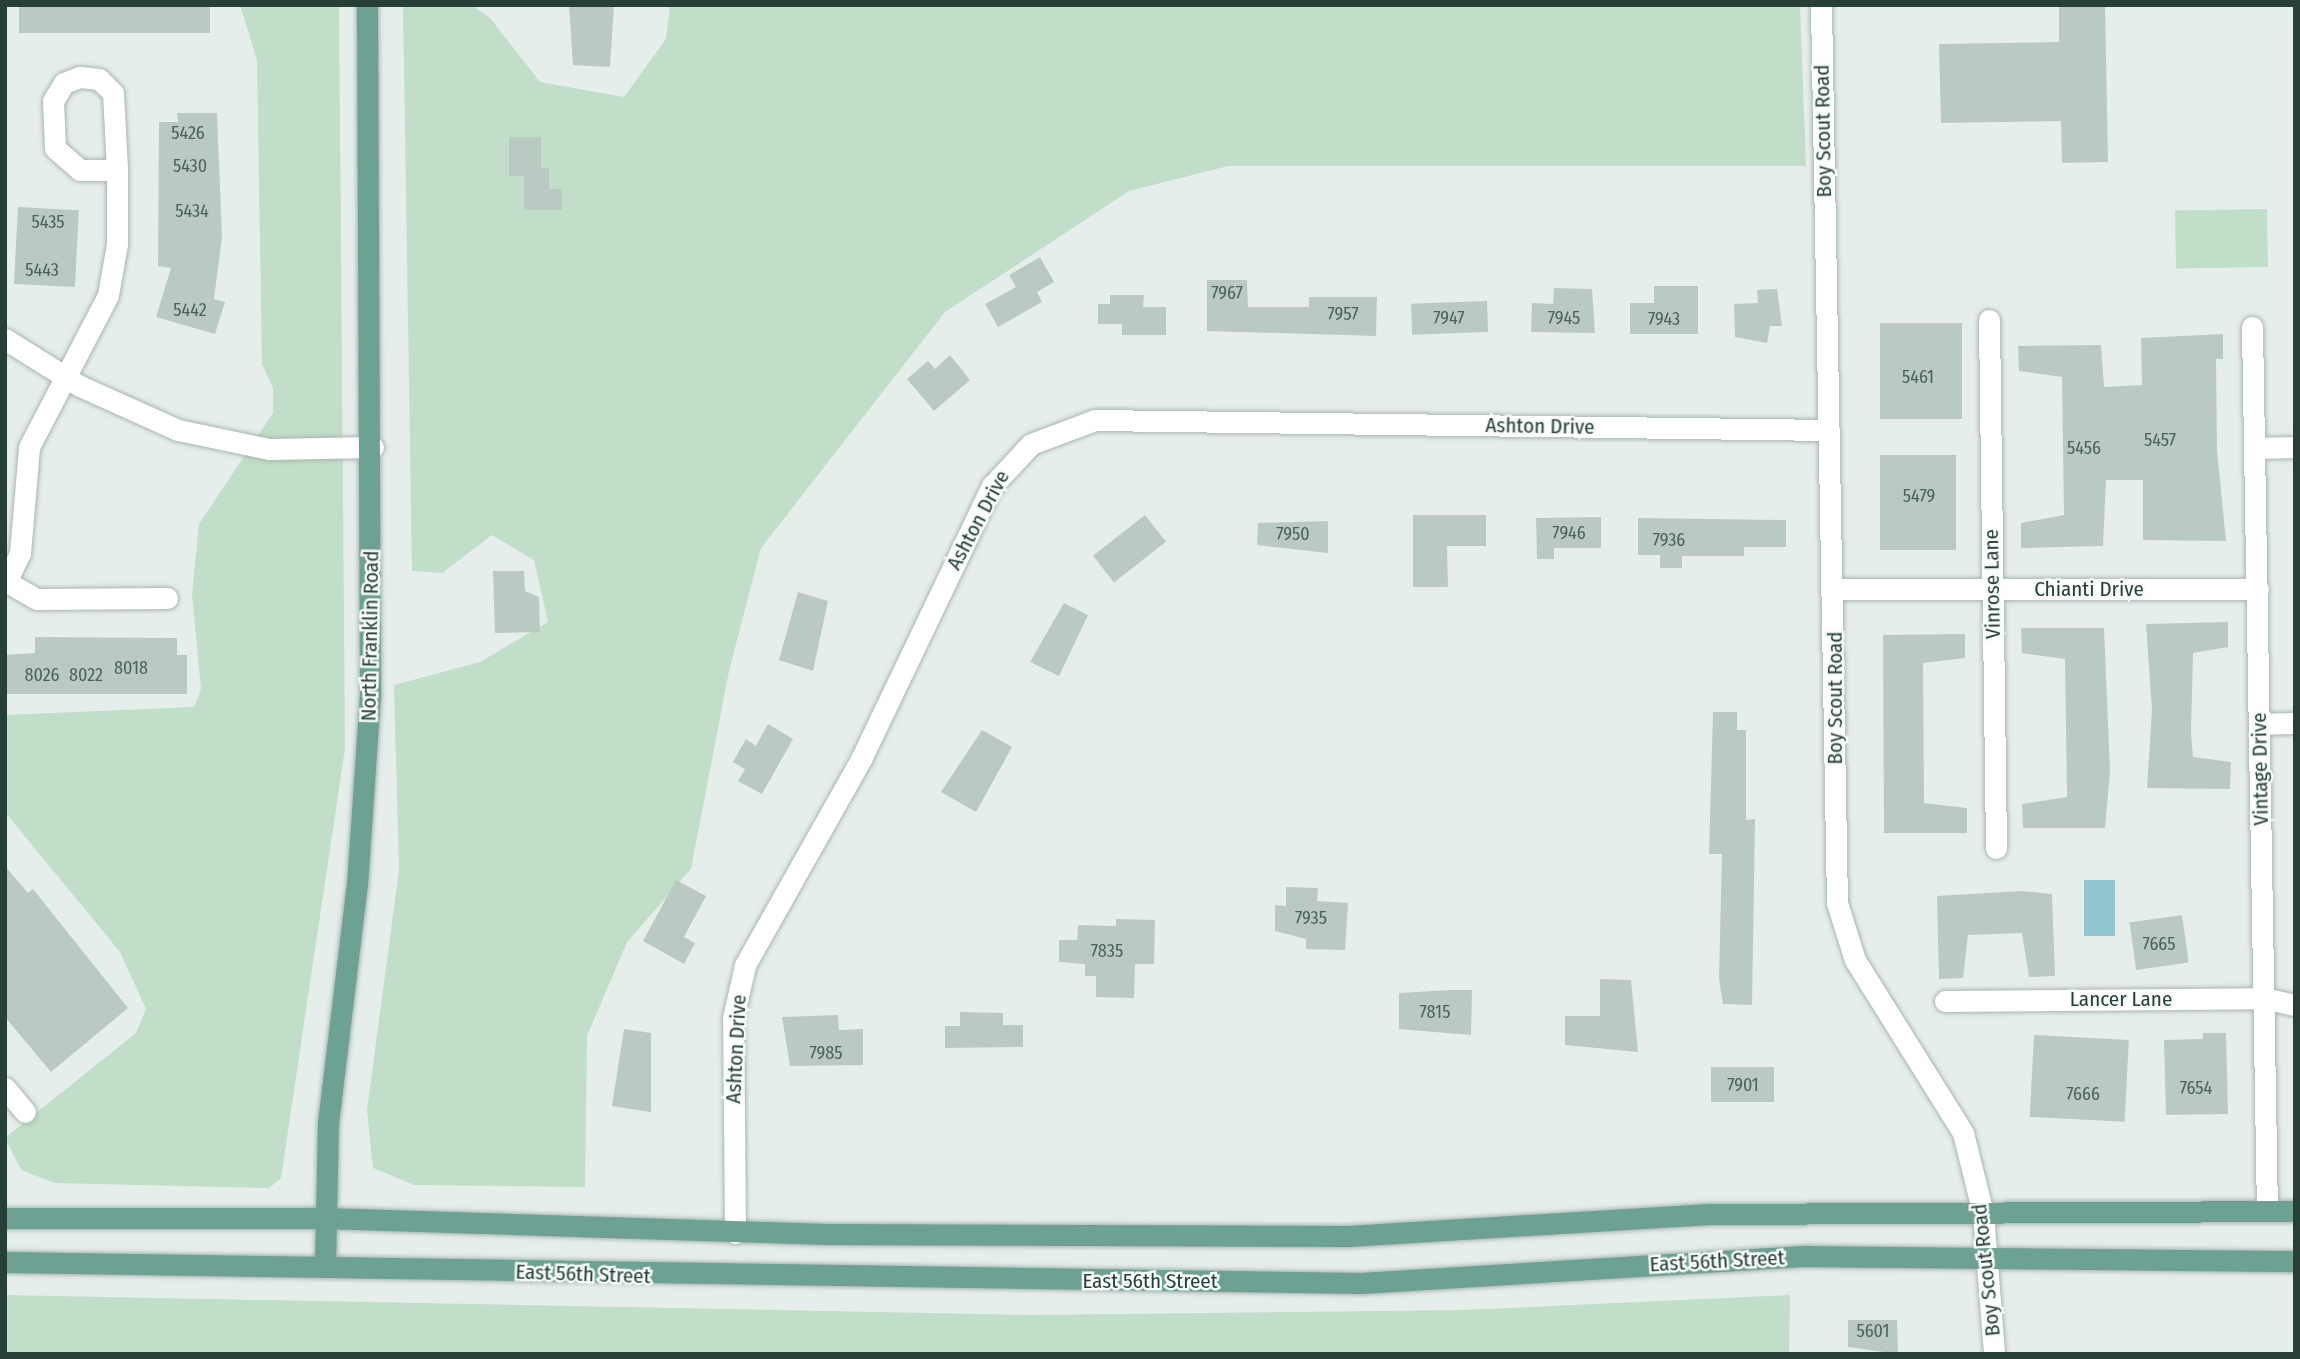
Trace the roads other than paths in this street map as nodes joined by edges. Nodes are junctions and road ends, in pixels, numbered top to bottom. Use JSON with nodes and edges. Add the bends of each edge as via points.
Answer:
{"nodes":[{"id":1,"x":367,"y":5,"type":"edge"},
{"id":2,"x":1821,"y":5,"type":"edge"},
{"id":3,"x":117,"y":170,"type":"junction"},
{"id":4,"x":1989,"y":320,"type":"dead end"},
{"id":5,"x":2252,"y":327,"type":"dead end"},
{"id":6,"x":5,"y":339,"type":"edge"},
{"id":7,"x":66,"y":377,"type":"junction"},
{"id":8,"x":1829,"y":430,"type":"junction"},
{"id":9,"x":373,"y":447,"type":"junction"},
{"id":10,"x":2295,"y":447,"type":"edge"},
{"id":11,"x":2255,"y":448,"type":"junction"},
{"id":12,"x":6,"y":583,"type":"edge"},
{"id":13,"x":1835,"y":589,"type":"junction"},
{"id":14,"x":1992,"y":589,"type":"junction"},
{"id":15,"x":2258,"y":589,"type":"junction"},
{"id":16,"x":167,"y":598,"type":"dead end"},
{"id":17,"x":2295,"y":723,"type":"edge"},
{"id":18,"x":2260,"y":724,"type":"junction"},
{"id":19,"x":1996,"y":848,"type":"dead end"},
{"id":20,"x":2264,"y":998,"type":"junction"},
{"id":21,"x":1945,"y":1001,"type":"dead end"},
{"id":22,"x":2295,"y":1005,"type":"edge"},
{"id":23,"x":5,"y":1088,"type":"edge"},
{"id":24,"x":25,"y":1112,"type":"dead end"},
{"id":25,"x":2267,"y":1210,"type":"junction"},
{"id":26,"x":2295,"y":1211,"type":"edge"},
{"id":27,"x":1983,"y":1213,"type":"junction"},
{"id":28,"x":5,"y":1218,"type":"edge"},
{"id":29,"x":323,"y":1218,"type":"junction"},
{"id":30,"x":735,"y":1233,"type":"junction"},
{"id":31,"x":1989,"y":1258,"type":"junction"},
{"id":32,"x":2295,"y":1261,"type":"edge"},
{"id":33,"x":5,"y":1262,"type":"edge"},
{"id":34,"x":325,"y":1265,"type":"junction"},
{"id":35,"x":1994,"y":1354,"type":"edge"}],
"edges":[{"from":1,"to":9,"type":"main road","name":"North Franklin Road"},
{"from":2,"to":8,"type":"street","name":"Boy Scout Road"},
{"from":3,"to":3,"type":"street","via":[[113,93],[94,77],[64,83],[53,104],[56,152],[80,170]]},
{"from":3,"to":7,"type":"street","via":[[113,274],[100,316]]},
{"from":4,"to":14,"type":"street","name":"Vinrose Lane"},
{"from":5,"to":11,"type":"street","name":"Vintage Drive"},
{"from":6,"to":7,"type":"street"},
{"from":7,"to":9,"type":"street","via":[[136,414],[214,439],[300,451]]},
{"from":7,"to":12,"type":"street","via":[[29,447],[20,553]]},
{"from":8,"to":13,"type":"street","name":"Boy Scout Road"},
{"from":8,"to":30,"type":"street","name":"Ashton Drive","via":[[1095,420],[1031,444],[992,486],[873,734],[745,965],[733,1018]]},
{"from":9,"to":29,"type":"main road","name":"North Franklin Road","via":[[364,807]]},
{"from":10,"to":11,"type":"street"},
{"from":11,"to":15,"type":"street","name":"Vintage Drive"},
{"from":12,"to":16,"type":"street","via":[[37,599]]},
{"from":13,"to":14,"type":"street","name":"Chianti Drive"},
{"from":13,"to":27,"type":"street","name":"Boy Scout Road","via":[[1840,919],[1855,960],[1951,1106]]},
{"from":14,"to":15,"type":"street","name":"Chianti Drive"},
{"from":14,"to":19,"type":"street","name":"Vinrose Lane"},
{"from":15,"to":18,"type":"street","name":"Vintage Drive"},
{"from":17,"to":18,"type":"street"},
{"from":18,"to":20,"type":"street","name":"Vintage Drive"},
{"from":20,"to":21,"type":"street","name":"Lancer Lane"},
{"from":20,"to":22,"type":"street","name":"Lancer Lane"},
{"from":20,"to":25,"type":"street","name":"Vintage Drive"},
{"from":23,"to":24,"type":"street"},
{"from":25,"to":26,"type":"main road","name":"East 56th Street"},
{"from":25,"to":27,"type":"main road","name":"East 56th Street"},
{"from":27,"to":30,"type":"main road","name":"East 56th Street","via":[[1709,1214],[1348,1237]]},
{"from":27,"to":31,"type":"street","name":"Boy Scout Road"},
{"from":28,"to":29,"type":"main road","name":"East 56th Street"},
{"from":29,"to":30,"type":"main road","name":"East 56th Street"},
{"from":29,"to":34,"type":"main road","name":"North Franklin Road"},
{"from":31,"to":32,"type":"main road","name":"East 56th Street"},
{"from":31,"to":34,"type":"main road","name":"East 56th Street","via":[[1720,1259],[1362,1283],[736,1278]]},
{"from":31,"to":35,"type":"street","name":"Boy Scout Road"},
{"from":33,"to":34,"type":"main road","name":"East 56th Street"}]}
